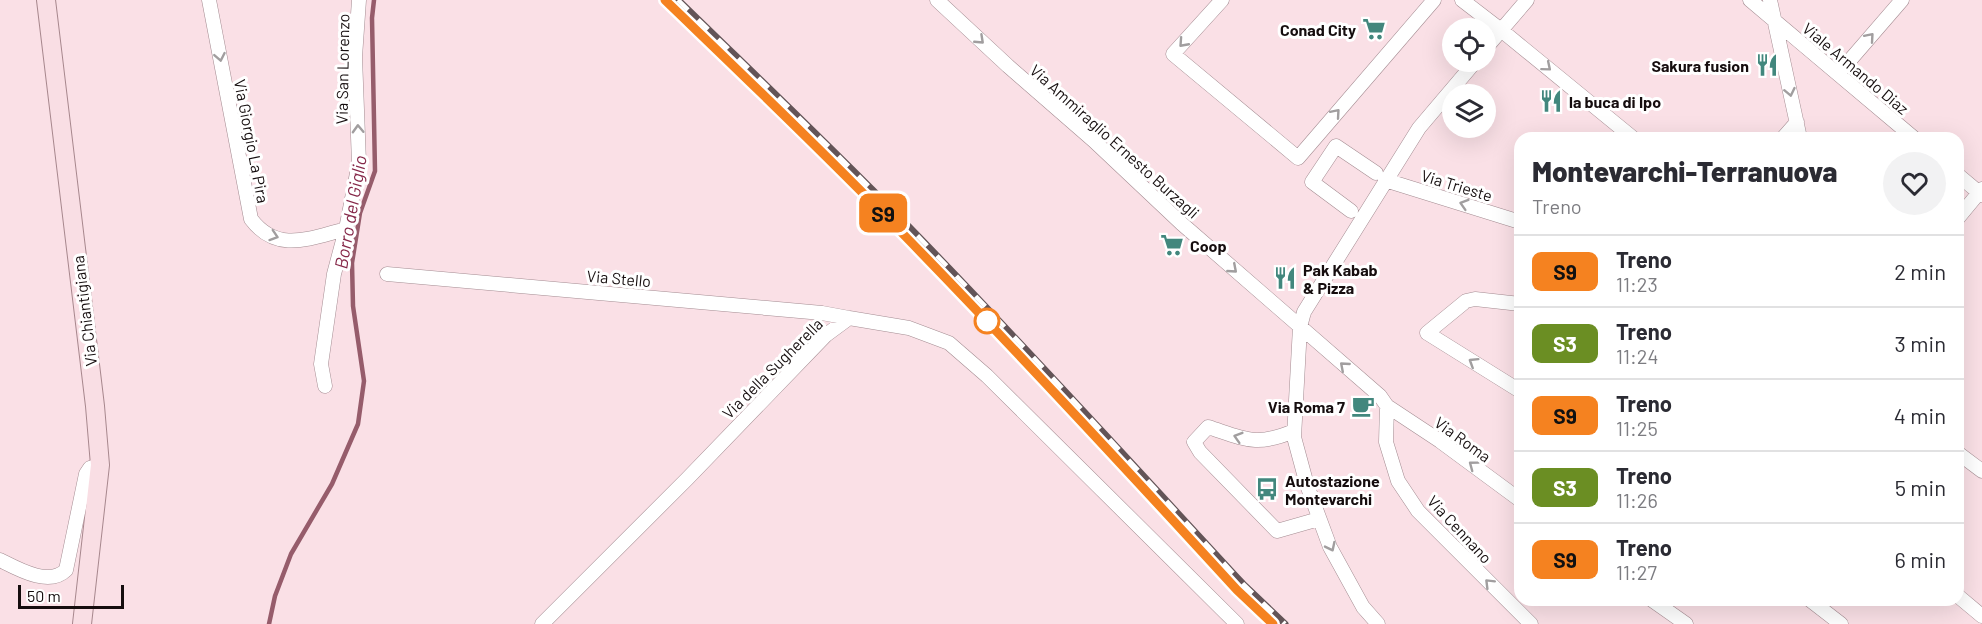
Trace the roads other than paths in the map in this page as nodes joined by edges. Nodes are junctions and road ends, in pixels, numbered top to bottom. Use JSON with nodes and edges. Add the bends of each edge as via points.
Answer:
{"nodes":[{"id":1,"x":46,"y":0,"type":"edge"},
{"id":2,"x":209,"y":0,"type":"edge"},
{"id":3,"x":359,"y":0,"type":"edge"},
{"id":4,"x":937,"y":0,"type":"edge"},
{"id":5,"x":1222,"y":0,"type":"edge"},
{"id":6,"x":1434,"y":0,"type":"edge"},
{"id":7,"x":1462,"y":0,"type":"edge"},
{"id":8,"x":1527,"y":0,"type":"edge"},
{"id":9,"x":1750,"y":0,"type":"edge"},
{"id":10,"x":1770,"y":0,"type":"edge"},
{"id":11,"x":1902,"y":0,"type":"edge"},
{"id":12,"x":1774,"y":20,"type":"junction"},
{"id":13,"x":1502,"y":30,"type":"junction"},
{"id":14,"x":1496,"y":37,"type":"edge"},
{"id":15,"x":1467,"y":72,"type":"edge"},
{"id":16,"x":1838,"y":74,"type":"junction"},
{"id":17,"x":1797,"y":122,"type":"junction"},
{"id":18,"x":1626,"y":132,"type":"edge"},
{"id":19,"x":1788,"y":132,"type":"edge"},
{"id":20,"x":1799,"y":132,"type":"edge"},
{"id":21,"x":1907,"y":132,"type":"edge"},
{"id":22,"x":1381,"y":176,"type":"junction"},
{"id":23,"x":1964,"y":179,"type":"edge"},
{"id":24,"x":1981,"y":192,"type":"edge"},
{"id":25,"x":1351,"y":211,"type":"dead end"},
{"id":26,"x":1964,"y":211,"type":"edge"},
{"id":27,"x":1514,"y":220,"type":"edge"},
{"id":28,"x":346,"y":229,"type":"junction"},
{"id":29,"x":387,"y":274,"type":"dead end"},
{"id":30,"x":1514,"y":303,"type":"edge"},
{"id":31,"x":849,"y":318,"type":"junction"},
{"id":32,"x":1300,"y":327,"type":"junction"},
{"id":33,"x":325,"y":386,"type":"dead end"},
{"id":34,"x":1514,"y":387,"type":"edge"},
{"id":35,"x":1387,"y":406,"type":"junction"},
{"id":36,"x":1294,"y":431,"type":"junction"},
{"id":37,"x":1964,"y":458,"type":"edge"},
{"id":38,"x":100,"y":465,"type":"junction"},
{"id":39,"x":1982,"y":471,"type":"edge"},
{"id":40,"x":1514,"y":496,"type":"edge"},
{"id":41,"x":1319,"y":519,"type":"junction"},
{"id":42,"x":0,"y":560,"type":"edge"},
{"id":43,"x":1964,"y":601,"type":"edge"},
{"id":44,"x":1660,"y":606,"type":"edge"},
{"id":45,"x":1818,"y":606,"type":"edge"},
{"id":46,"x":1982,"y":616,"type":"edge"},
{"id":47,"x":82,"y":623,"type":"edge"},
{"id":48,"x":542,"y":624,"type":"edge"},
{"id":49,"x":1237,"y":624,"type":"edge"},
{"id":50,"x":1378,"y":624,"type":"edge"},
{"id":51,"x":1531,"y":624,"type":"edge"},
{"id":52,"x":1686,"y":624,"type":"edge"},
{"id":53,"x":1841,"y":624,"type":"edge"}],
"edges":[{"from":1,"to":38,"type":"main road","name":"Via Chiantigiana"},
{"from":2,"to":28,"type":"street","name":"Via Giorgio La Pira","one_way":true,"via":[[250,219],[260,232],[293,243]]},
{"from":28,"to":3,"type":"street","name":"Via San Lorenzo","one_way":true,"via":[[359,163],[355,57]]},
{"from":4,"to":32,"type":"street","name":"Via Ammiraglio Ernesto Burzagli","one_way":true},
{"from":5,"to":6,"type":"street","one_way":true,"via":[[1173,54],[1298,158]]},
{"from":7,"to":13,"type":"street"},
{"from":8,"to":13,"type":"street"},
{"from":9,"to":12,"type":"street","name":"Viale Armando Diaz"},
{"from":10,"to":12,"type":"street"},
{"from":16,"to":11,"type":"street","one_way":true},
{"from":12,"to":16,"type":"street","name":"Viale Armando Diaz"},
{"from":12,"to":17,"type":"street","one_way":true},
{"from":13,"to":14,"type":"street"},
{"from":13,"to":18,"type":"street","one_way":true},
{"from":15,"to":22,"type":"street"},
{"from":16,"to":21,"type":"street","name":"Viale Armando Diaz"},
{"from":17,"to":19,"type":"street"},
{"from":17,"to":20,"type":"street"},
{"from":22,"to":25,"type":"street","name":"Via Trieste","via":[[1336,146],[1312,182]]},
{"from":27,"to":22,"type":"street","name":"Via Trieste","one_way":true},
{"from":22,"to":32,"type":"street","via":[[1304,312]]},
{"from":23,"to":24,"type":"street"},
{"from":24,"to":26,"type":"street"},
{"from":28,"to":33,"type":"street","name":"Via San Lorenzo","via":[[334,274],[321,364]]},
{"from":29,"to":31,"type":"street","name":"Via Stello"},
{"from":34,"to":30,"type":"street","one_way":true,"via":[[1427,333],[1466,301]]},
{"from":31,"to":48,"type":"street","name":"Via della Sugherella","via":[[826,335]]},
{"from":31,"to":49,"type":"street","name":"Via della Sugherella","via":[[909,328],[950,343]]},
{"from":35,"to":32,"type":"street","name":"Via Ammiraglio Ernesto Burzagli","one_way":true},
{"from":32,"to":36,"type":"street"},
{"from":40,"to":35,"type":"street","name":"Via Roma","one_way":true},
{"from":51,"to":35,"type":"street","name":"Via Cennano","one_way":true,"via":[[1418,511],[1398,481],[1386,442]]},
{"from":36,"to":41,"type":"street"},
{"from":36,"to":41,"type":"street","one_way":true,"via":[[1257,442],[1208,428],[1194,442],[1277,531]]},
{"from":37,"to":39,"type":"street"},
{"from":38,"to":42,"type":"street","via":[[86,474],[63,573],[54,578],[25,572]]},
{"from":38,"to":47,"type":"main road","name":"Via Chiantigiana"},
{"from":41,"to":50,"type":"street","one_way":true,"via":[[1363,607]]},
{"from":43,"to":46,"type":"street"},
{"from":44,"to":52,"type":"street"},
{"from":45,"to":53,"type":"street"}]}
